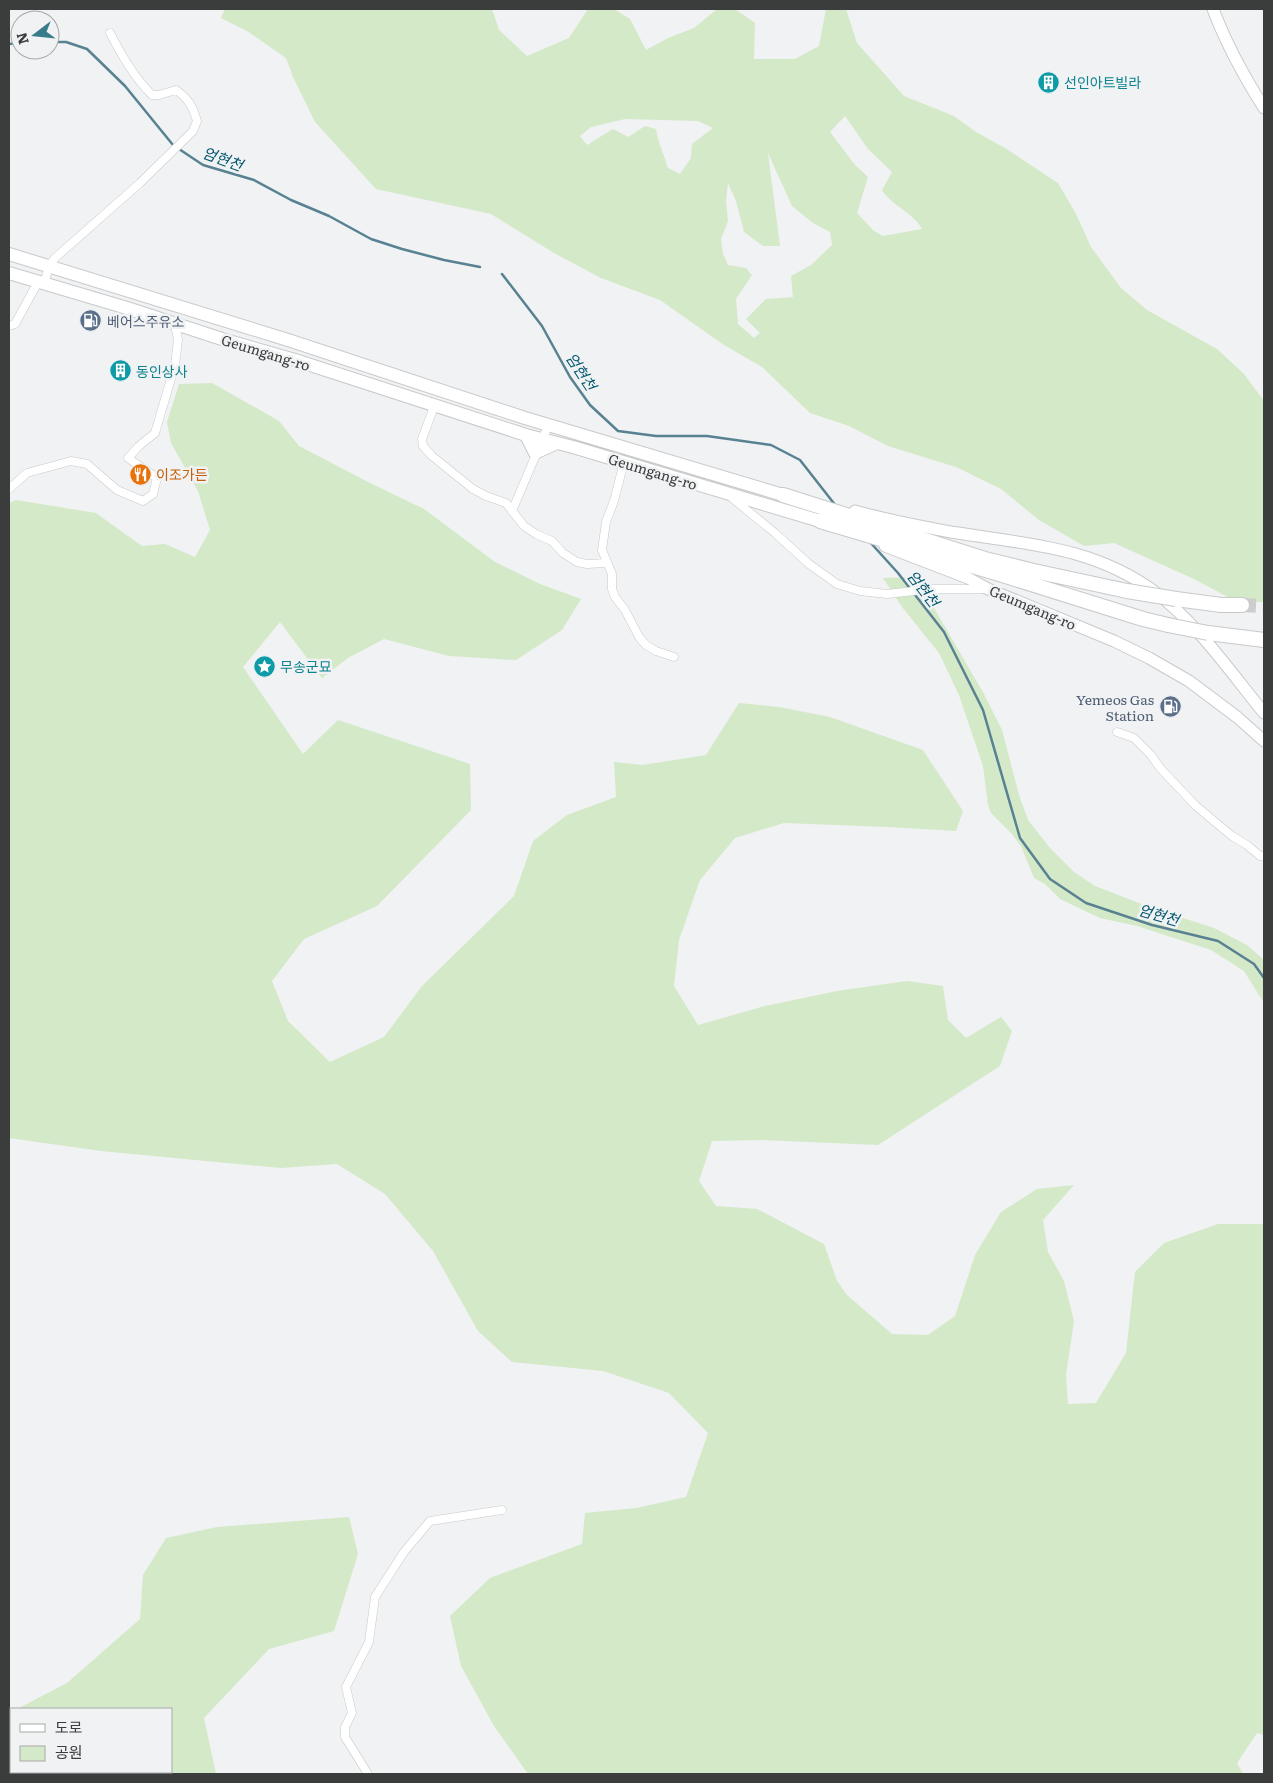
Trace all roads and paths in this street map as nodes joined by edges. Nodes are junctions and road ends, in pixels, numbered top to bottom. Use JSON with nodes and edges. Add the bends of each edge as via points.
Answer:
{"nodes":[{"id":1,"x":1213,"y":9,"type":"edge"},
{"id":2,"x":110,"y":33,"type":"dead end"},
{"id":3,"x":1264,"y":108,"type":"edge"},
{"id":4,"x":9,"y":254,"type":"edge"},
{"id":5,"x":49,"y":266,"type":"junction"},
{"id":6,"x":9,"y":273,"type":"edge"},
{"id":7,"x":41,"y":283,"type":"junction"},
{"id":8,"x":175,"y":324,"type":"junction"},
{"id":9,"x":9,"y":326,"type":"edge"},
{"id":10,"x":435,"y":404,"type":"junction"},
{"id":11,"x":549,"y":424,"type":"junction"},
{"id":12,"x":526,"y":435,"type":"junction"},
{"id":13,"x":543,"y":440,"type":"junction"},
{"id":14,"x":557,"y":443,"type":"junction"},
{"id":15,"x":535,"y":453,"type":"junction"},
{"id":16,"x":624,"y":462,"type":"junction"},
{"id":17,"x":9,"y":489,"type":"edge"},
{"id":18,"x":724,"y":492,"type":"junction"},
{"id":19,"x":790,"y":497,"type":"joint"},
{"id":20,"x":512,"y":511,"type":"junction"},
{"id":21,"x":820,"y":521,"type":"joint"},
{"id":22,"x":880,"y":522,"type":"junction"},
{"id":23,"x":906,"y":550,"type":"junction"},
{"id":24,"x":606,"y":563,"type":"junction"},
{"id":25,"x":988,"y":589,"type":"junction"},
{"id":26,"x":1242,"y":605,"type":"tunnel mouth"},
{"id":27,"x":1264,"y":640,"type":"edge"},
{"id":28,"x":674,"y":657,"type":"dead end"},
{"id":29,"x":1264,"y":713,"type":"edge"},
{"id":30,"x":1117,"y":732,"type":"dead end"},
{"id":31,"x":1264,"y":742,"type":"edge"},
{"id":32,"x":1264,"y":856,"type":"edge"},
{"id":33,"x":502,"y":1510,"type":"dead end"},
{"id":34,"x":368,"y":1774,"type":"edge"}],
"edges":[{"from":1,"to":3,"type":"main road","via":[[1240,70]]},
{"from":2,"to":5,"type":"street","via":[[140,83],[152,95],[176,90],[192,106],[197,121],[193,131]]},
{"from":4,"to":5,"type":"main road","name":"Geumgang-ro"},
{"from":5,"to":7,"type":"street"},
{"from":5,"to":11,"type":"main road","name":"Geumgang-ro"},
{"from":6,"to":7,"type":"main road","name":"Geumgang-ro"},
{"from":7,"to":8,"type":"main road","name":"Geumgang-ro"},
{"from":7,"to":9,"type":"street","via":[[15,324]]},
{"from":8,"to":10,"type":"main road","name":"Geumgang-ro"},
{"from":8,"to":17,"type":"street","via":[[178,340],[175,365],[155,433],[128,458],[157,478],[153,494],[143,501],[117,490],[87,464],[71,461],[27,473]]},
{"from":10,"to":12,"type":"main road","name":"Geumgang-ro"},
{"from":10,"to":20,"type":"street","via":[[422,439],[423,446],[474,489],[506,503]]},
{"from":11,"to":13,"type":"street"},
{"from":11,"to":19,"type":"main road","name":"Geumgang-ro"},
{"from":12,"to":13,"type":"main road","name":"Geumgang-ro"},
{"from":12,"to":15,"type":"main road"},
{"from":13,"to":14,"type":"main road","name":"Geumgang-ro"},
{"from":13,"to":15,"type":"street"},
{"from":14,"to":15,"type":"main road"},
{"from":14,"to":16,"type":"main road","name":"Geumgang-ro"},
{"from":15,"to":20,"type":"street"},
{"from":16,"to":18,"type":"main road","name":"Geumgang-ro"},
{"from":16,"to":24,"type":"street","via":[[606,522],[602,550]]},
{"from":18,"to":21,"type":"main road","name":"Geumgang-ro"},
{"from":18,"to":25,"type":"street","via":[[809,564],[838,584],[887,594]]},
{"from":19,"to":22,"type":"highway"},
{"from":20,"to":24,"type":"street","via":[[524,526],[552,541],[577,562]]},
{"from":21,"to":23,"type":"highway"},
{"from":22,"to":26,"type":"highway","bridge":true,"via":[[985,559],[1034,572],[1176,599]]},
{"from":22,"to":29,"type":"main road","via":[[1046,546],[1104,563],[1156,593],[1179,614],[1206,641]]},
{"from":23,"to":25,"type":"main road","name":"Geumgang-ro"},
{"from":23,"to":27,"type":"highway","bridge":true,"via":[[1143,619],[1208,633]]},
{"from":24,"to":28,"type":"street","via":[[612,574],[615,597],[639,638],[646,645]]},
{"from":25,"to":31,"type":"main road","name":"Geumgang-ro","via":[[1149,658],[1189,681]]},
{"from":30,"to":32,"type":"street","via":[[1134,738],[1196,806]]},
{"from":33,"to":34,"type":"street","via":[[430,1520],[404,1552],[375,1597],[369,1642],[346,1687],[352,1713],[345,1727],[345,1737]]}]}
